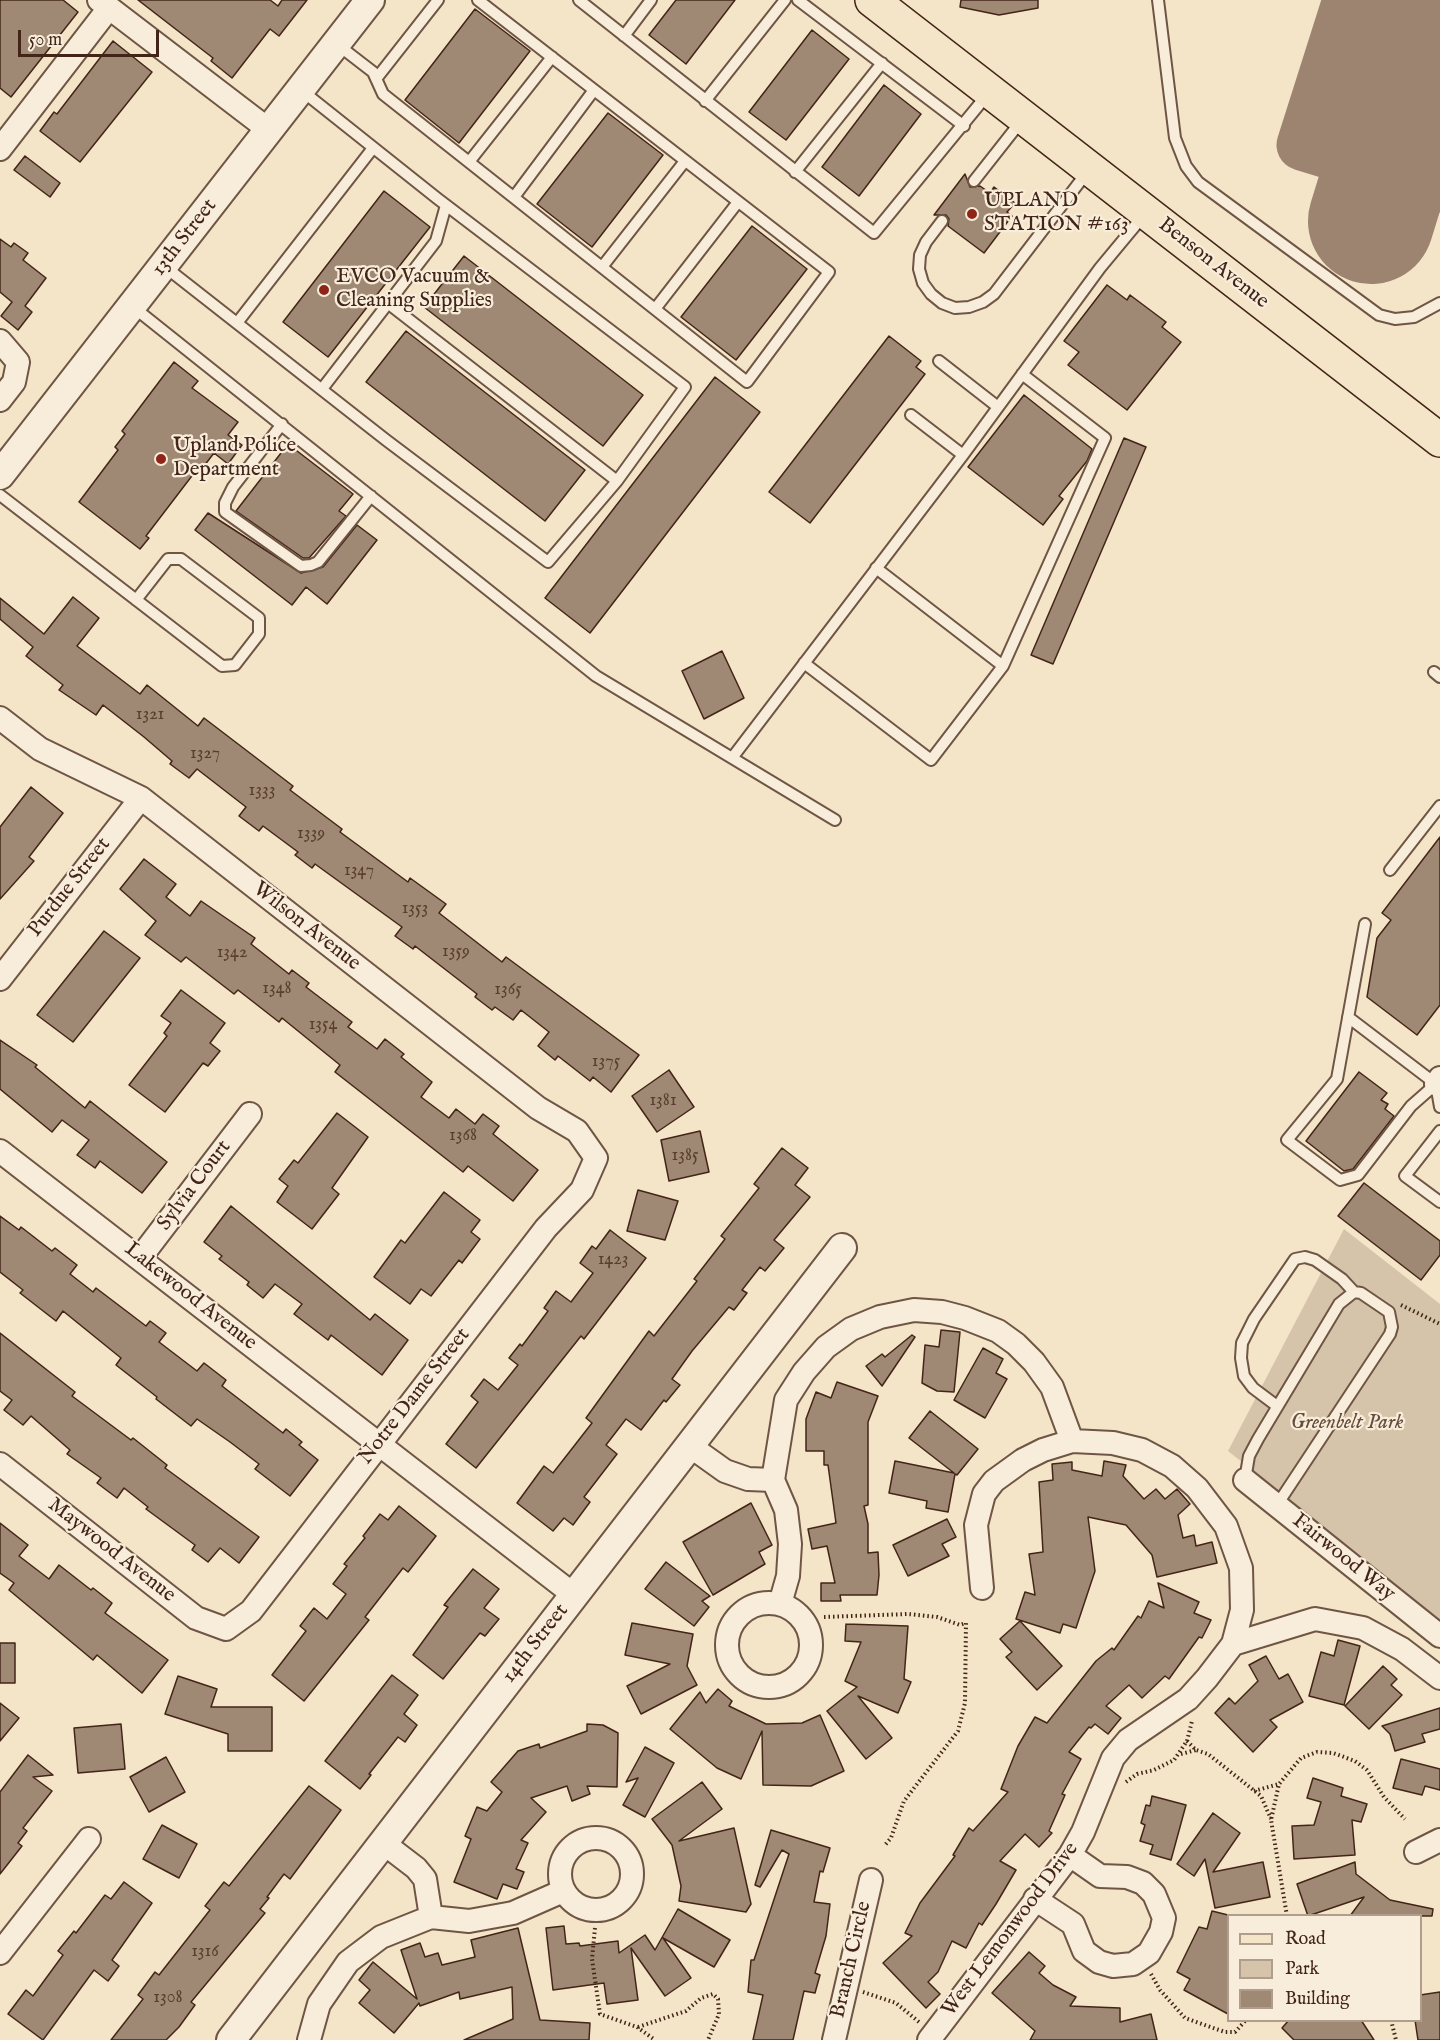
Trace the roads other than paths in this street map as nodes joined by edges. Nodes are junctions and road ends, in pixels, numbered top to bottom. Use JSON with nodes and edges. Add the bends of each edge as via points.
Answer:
{"nodes":[{"id":1,"x":370,"y":0,"type":"edge"},
{"id":2,"x":438,"y":0,"type":"edge"},
{"id":3,"x":478,"y":0,"type":"edge"},
{"id":4,"x":579,"y":0,"type":"edge"},
{"id":5,"x":651,"y":0,"type":"edge"},
{"id":6,"x":785,"y":0,"type":"edge"},
{"id":7,"x":798,"y":0,"type":"edge"},
{"id":8,"x":872,"y":0,"type":"edge"},
{"id":9,"x":1158,"y":0,"type":"edge"},
{"id":10,"x":104,"y":4,"type":"edge"},
{"id":11,"x":624,"y":36,"type":"junction"},
{"id":12,"x":337,"y":44,"type":"junction"},
{"id":13,"x":552,"y":57,"type":"junction"},
{"id":14,"x":882,"y":63,"type":"junction"},
{"id":15,"x":376,"y":79,"type":"junction"},
{"id":16,"x":301,"y":90,"type":"junction"},
{"id":17,"x":594,"y":90,"type":"junction"},
{"id":18,"x":990,"y":91,"type":"junction"},
{"id":19,"x":705,"y":101,"type":"junction"},
{"id":20,"x":1024,"y":117,"type":"junction"},
{"id":21,"x":964,"y":126,"type":"junction"},
{"id":22,"x":269,"y":130,"type":"junction"},
{"id":23,"x":373,"y":148,"type":"junction"},
{"id":24,"x":0,"y":149,"type":"edge"},
{"id":25,"x":686,"y":161,"type":"junction"},
{"id":26,"x":469,"y":162,"type":"junction"},
{"id":27,"x":1090,"y":169,"type":"junction"},
{"id":28,"x":795,"y":172,"type":"junction"},
{"id":29,"x":974,"y":181,"type":"dead end"},
{"id":30,"x":513,"y":197,"type":"junction"},
{"id":31,"x":738,"y":202,"type":"junction"},
{"id":32,"x":446,"y":205,"type":"junction"},
{"id":33,"x":1146,"y":212,"type":"junction"},
{"id":34,"x":942,"y":222,"type":"dead end"},
{"id":35,"x":164,"y":266,"type":"junction"},
{"id":36,"x":602,"y":267,"type":"junction"},
{"id":37,"x":1440,"y":303,"type":"edge"},
{"id":38,"x":389,"y":304,"type":"junction"},
{"id":39,"x":132,"y":306,"type":"junction"},
{"id":40,"x":655,"y":309,"type":"junction"},
{"id":41,"x":237,"y":322,"type":"junction"},
{"id":42,"x":0,"y":341,"type":"edge"},
{"id":43,"x":939,"y":361,"type":"dead end"},
{"id":44,"x":1022,"y":375,"type":"junction"},
{"id":45,"x":322,"y":390,"type":"junction"},
{"id":46,"x":0,"y":400,"type":"edge"},
{"id":47,"x":998,"y":407,"type":"junction"},
{"id":48,"x":911,"y":415,"type":"dead end"},
{"id":49,"x":282,"y":424,"type":"junction"},
{"id":50,"x":1440,"y":440,"type":"edge"},
{"id":51,"x":963,"y":455,"type":"junction"},
{"id":52,"x":0,"y":475,"type":"edge"},
{"id":53,"x":617,"y":481,"type":"junction"},
{"id":54,"x":0,"y":495,"type":"edge"},
{"id":55,"x":371,"y":496,"type":"junction"},
{"id":56,"x":876,"y":568,"type":"junction"},
{"id":57,"x":136,"y":600,"type":"junction"},
{"id":58,"x":804,"y":663,"type":"junction"},
{"id":59,"x":1003,"y":666,"type":"junction"},
{"id":60,"x":0,"y":718,"type":"edge"},
{"id":61,"x":732,"y":758,"type":"junction"},
{"id":62,"x":141,"y":798,"type":"junction"},
{"id":63,"x":1440,"y":806,"type":"edge"},
{"id":64,"x":835,"y":820,"type":"dead end"},
{"id":65,"x":1390,"y":870,"type":"dead end"},
{"id":66,"x":1365,"y":924,"type":"dead end"},
{"id":67,"x":0,"y":979,"type":"edge"},
{"id":68,"x":1348,"y":1017,"type":"junction"},
{"id":69,"x":1438,"y":1081,"type":"edge"},
{"id":70,"x":1440,"y":1107,"type":"edge"},
{"id":71,"x":250,"y":1114,"type":"dead end"},
{"id":72,"x":1440,"y":1131,"type":"edge"},
{"id":73,"x":0,"y":1151,"type":"edge"},
{"id":74,"x":596,"y":1158,"type":"joint"},
{"id":75,"x":1440,"y":1202,"type":"edge"},
{"id":76,"x":842,"y":1248,"type":"dead end"},
{"id":77,"x":140,"y":1258,"type":"junction"},
{"id":78,"x":1354,"y":1292,"type":"junction"},
{"id":79,"x":1277,"y":1406,"type":"junction"},
{"id":80,"x":1072,"y":1441,"type":"junction"},
{"id":81,"x":379,"y":1444,"type":"junction"},
{"id":82,"x":690,"y":1446,"type":"junction"},
{"id":83,"x":0,"y":1464,"type":"edge"},
{"id":84,"x":773,"y":1480,"type":"junction"},
{"id":85,"x":1245,"y":1480,"type":"joint"},
{"id":86,"x":1277,"y":1505,"type":"junction"},
{"id":87,"x":982,"y":1588,"type":"dead end"},
{"id":88,"x":574,"y":1595,"type":"junction"},
{"id":89,"x":780,"y":1604,"type":"dead end"},
{"id":90,"x":226,"y":1629,"type":"joint"},
{"id":91,"x":1440,"y":1636,"type":"edge"},
{"id":92,"x":1233,"y":1644,"type":"junction"},
{"id":93,"x":1440,"y":1678,"type":"edge"},
{"id":94,"x":89,"y":1839,"type":"dead end"},
{"id":95,"x":1440,"y":1840,"type":"edge"},
{"id":96,"x":382,"y":1842,"type":"junction"},
{"id":97,"x":1416,"y":1852,"type":"dead end"},
{"id":98,"x":1070,"y":1855,"type":"junction"},
{"id":99,"x":871,"y":1881,"type":"dead end"},
{"id":100,"x":563,"y":1891,"type":"dead end"},
{"id":101,"x":1035,"y":1899,"type":"junction"},
{"id":102,"x":431,"y":1917,"type":"junction"},
{"id":103,"x":0,"y":1953,"type":"edge"},
{"id":104,"x":925,"y":2032,"type":"edge"},
{"id":105,"x":231,"y":2040,"type":"edge"},
{"id":106,"x":309,"y":2040,"type":"edge"},
{"id":107,"x":834,"y":2040,"type":"edge"}],
"edges":[{"from":1,"to":12,"type":"street","name":"13th Street"},
{"from":2,"to":15,"type":"lane"},
{"from":3,"to":13,"type":"lane"},
{"from":4,"to":11,"type":"lane"},
{"from":5,"to":11,"type":"lane"},
{"from":6,"to":19,"type":"lane"},
{"from":7,"to":14,"type":"lane"},
{"from":8,"to":18,"type":"main road","name":"Benson Avenue"},
{"from":9,"to":37,"type":"lane","via":[[1175,138],[1186,166],[1198,182],[1379,315],[1395,319],[1414,317]]},
{"from":10,"to":22,"type":"street"},
{"from":10,"to":24,"type":"street"},
{"from":11,"to":19,"type":"lane"},
{"from":12,"to":15,"type":"lane","via":[[373,72]]},
{"from":12,"to":16,"type":"street","name":"13th Street"},
{"from":13,"to":17,"type":"lane"},
{"from":13,"to":26,"type":"lane"},
{"from":14,"to":21,"type":"lane"},
{"from":14,"to":28,"type":"lane"},
{"from":15,"to":26,"type":"lane","via":[[383,94]]},
{"from":16,"to":22,"type":"street","name":"13th Street"},
{"from":16,"to":23,"type":"lane"},
{"from":17,"to":25,"type":"lane"},
{"from":17,"to":30,"type":"lane"},
{"from":18,"to":20,"type":"main road","name":"Benson Avenue"},
{"from":18,"to":21,"type":"lane"},
{"from":19,"to":28,"type":"lane"},
{"from":20,"to":27,"type":"main road","name":"Benson Avenue"},
{"from":20,"to":29,"type":"lane"},
{"from":21,"to":28,"type":"lane","via":[[874,233]]},
{"from":22,"to":35,"type":"street","name":"13th Street"},
{"from":23,"to":32,"type":"lane"},
{"from":23,"to":41,"type":"lane"},
{"from":25,"to":31,"type":"lane"},
{"from":25,"to":36,"type":"lane"},
{"from":26,"to":30,"type":"lane"},
{"from":27,"to":33,"type":"main road","name":"Benson Avenue"},
{"from":27,"to":34,"type":"lane","via":[[994,294],[969,307],[955,308],[942,303],[923,283],[920,255]]},
{"from":30,"to":36,"type":"lane"},
{"from":31,"to":40,"type":"lane"},
{"from":31,"to":40,"type":"lane","via":[[828,272],[747,382]]},
{"from":32,"to":38,"type":"lane","via":[[436,241]]},
{"from":32,"to":53,"type":"lane","via":[[685,387]]},
{"from":33,"to":44,"type":"lane"},
{"from":33,"to":50,"type":"main road","name":"Benson Avenue"},
{"from":35,"to":39,"type":"street","name":"13th Street"},
{"from":35,"to":41,"type":"lane"},
{"from":36,"to":40,"type":"lane"},
{"from":38,"to":45,"type":"lane"},
{"from":38,"to":53,"type":"lane"},
{"from":39,"to":49,"type":"lane"},
{"from":39,"to":52,"type":"street","name":"13th Street"},
{"from":41,"to":45,"type":"lane"},
{"from":42,"to":46,"type":"street","via":[[18,362],[14,382]]},
{"from":43,"to":47,"type":"lane"},
{"from":44,"to":47,"type":"lane"},
{"from":44,"to":59,"type":"lane","via":[[1106,438]]},
{"from":45,"to":53,"type":"lane","via":[[548,562]]},
{"from":47,"to":51,"type":"lane"},
{"from":48,"to":51,"type":"lane"},
{"from":49,"to":55,"type":"lane"},
{"from":49,"to":55,"type":"lane","via":[[233,487],[225,512],[301,566],[311,565],[318,562]]},
{"from":51,"to":56,"type":"lane"},
{"from":54,"to":57,"type":"lane"},
{"from":55,"to":61,"type":"lane","via":[[596,676]]},
{"from":56,"to":58,"type":"lane"},
{"from":56,"to":59,"type":"lane"},
{"from":57,"to":57,"type":"lane","via":[[222,666],[235,665],[260,634],[259,618],[181,559],[168,559]]},
{"from":58,"to":59,"type":"lane","via":[[931,760]]},
{"from":58,"to":61,"type":"lane"},
{"from":60,"to":62,"type":"street","name":"Wilson Avenue","via":[[40,749]]},
{"from":61,"to":64,"type":"lane"},
{"from":62,"to":67,"type":"street","name":"Purdue Street"},
{"from":62,"to":74,"type":"street","name":"Wilson Avenue","via":[[538,1108],[577,1131]]},
{"from":63,"to":65,"type":"lane"},
{"from":66,"to":68,"type":"lane"},
{"from":68,"to":69,"type":"lane"},
{"from":68,"to":69,"type":"lane","via":[[1336,1079],[1287,1140],[1340,1180],[1358,1175],[1411,1107]]},
{"from":69,"to":70,"type":"lane"},
{"from":71,"to":77,"type":"street","name":"Sylvia Court"},
{"from":72,"to":75,"type":"lane","via":[[1405,1176]]},
{"from":73,"to":77,"type":"street","name":"Lakewood Avenue"},
{"from":74,"to":81,"type":"street","name":"Notre Dame Street","via":[[582,1190],[546,1228]]},
{"from":76,"to":82,"type":"street","name":"14th Street"},
{"from":77,"to":81,"type":"street","name":"Lakewood Avenue"},
{"from":78,"to":79,"type":"lane","via":[[1339,1304]]},
{"from":78,"to":79,"type":"lane","via":[[1315,1260],[1294,1259],[1242,1343],[1244,1376]]},
{"from":78,"to":86,"type":"lane","via":[[1389,1312],[1392,1327]]},
{"from":79,"to":85,"type":"lane","via":[[1250,1456]]},
{"from":80,"to":84,"type":"street","via":[[1052,1387],[1016,1344],[998,1331],[965,1318],[914,1310],[880,1317],[851,1329],[826,1347],[804,1372],[786,1400]]},
{"from":80,"to":87,"type":"street","via":[[1023,1460],[994,1481],[984,1494],[976,1525]]},
{"from":80,"to":92,"type":"street","name":"West Lemonwood Drive","via":[[1113,1443],[1142,1450],[1172,1466],[1197,1488],[1226,1526],[1241,1568],[1242,1610]]},
{"from":81,"to":88,"type":"street","name":"Lakewood Avenue"},
{"from":81,"to":90,"type":"street","name":"Notre Dame Street","via":[[251,1611]]},
{"from":82,"to":84,"type":"street","via":[[726,1471],[748,1479]]},
{"from":82,"to":88,"type":"street","name":"14th Street"},
{"from":83,"to":90,"type":"street","name":"Maywood Avenue","via":[[196,1618]]},
{"from":84,"to":89,"type":"street","via":[[786,1510],[790,1544],[788,1576]]},
{"from":85,"to":86,"type":"street","name":"Fairwood Way"},
{"from":86,"to":91,"type":"street","name":"Fairwood Way"},
{"from":88,"to":96,"type":"street","name":"14th Street"},
{"from":92,"to":93,"type":"street","via":[[1315,1619],[1363,1628],[1402,1649]]},
{"from":92,"to":98,"type":"street","name":"West Lemonwood Drive","via":[[1188,1699],[1128,1740],[1113,1758]]},
{"from":94,"to":103,"type":"street"},
{"from":95,"to":97,"type":"street"},
{"from":96,"to":102,"type":"street","via":[[425,1879]]},
{"from":96,"to":105,"type":"street","name":"14th Street"},
{"from":98,"to":101,"type":"street","name":"West Lemonwood Drive"},
{"from":98,"to":101,"type":"street","via":[[1100,1876],[1127,1877],[1143,1883],[1154,1894],[1164,1918],[1149,1953],[1133,1964],[1113,1966],[1100,1962],[1084,1952],[1072,1924]]},
{"from":99,"to":107,"type":"street","name":"Branch Circle"},
{"from":100,"to":102,"type":"street","via":[[513,1913],[468,1921]]},
{"from":101,"to":104,"type":"street","name":"West Lemonwood Drive"},
{"from":102,"to":106,"type":"street","via":[[381,1937],[348,1962],[319,2004]]}]}
